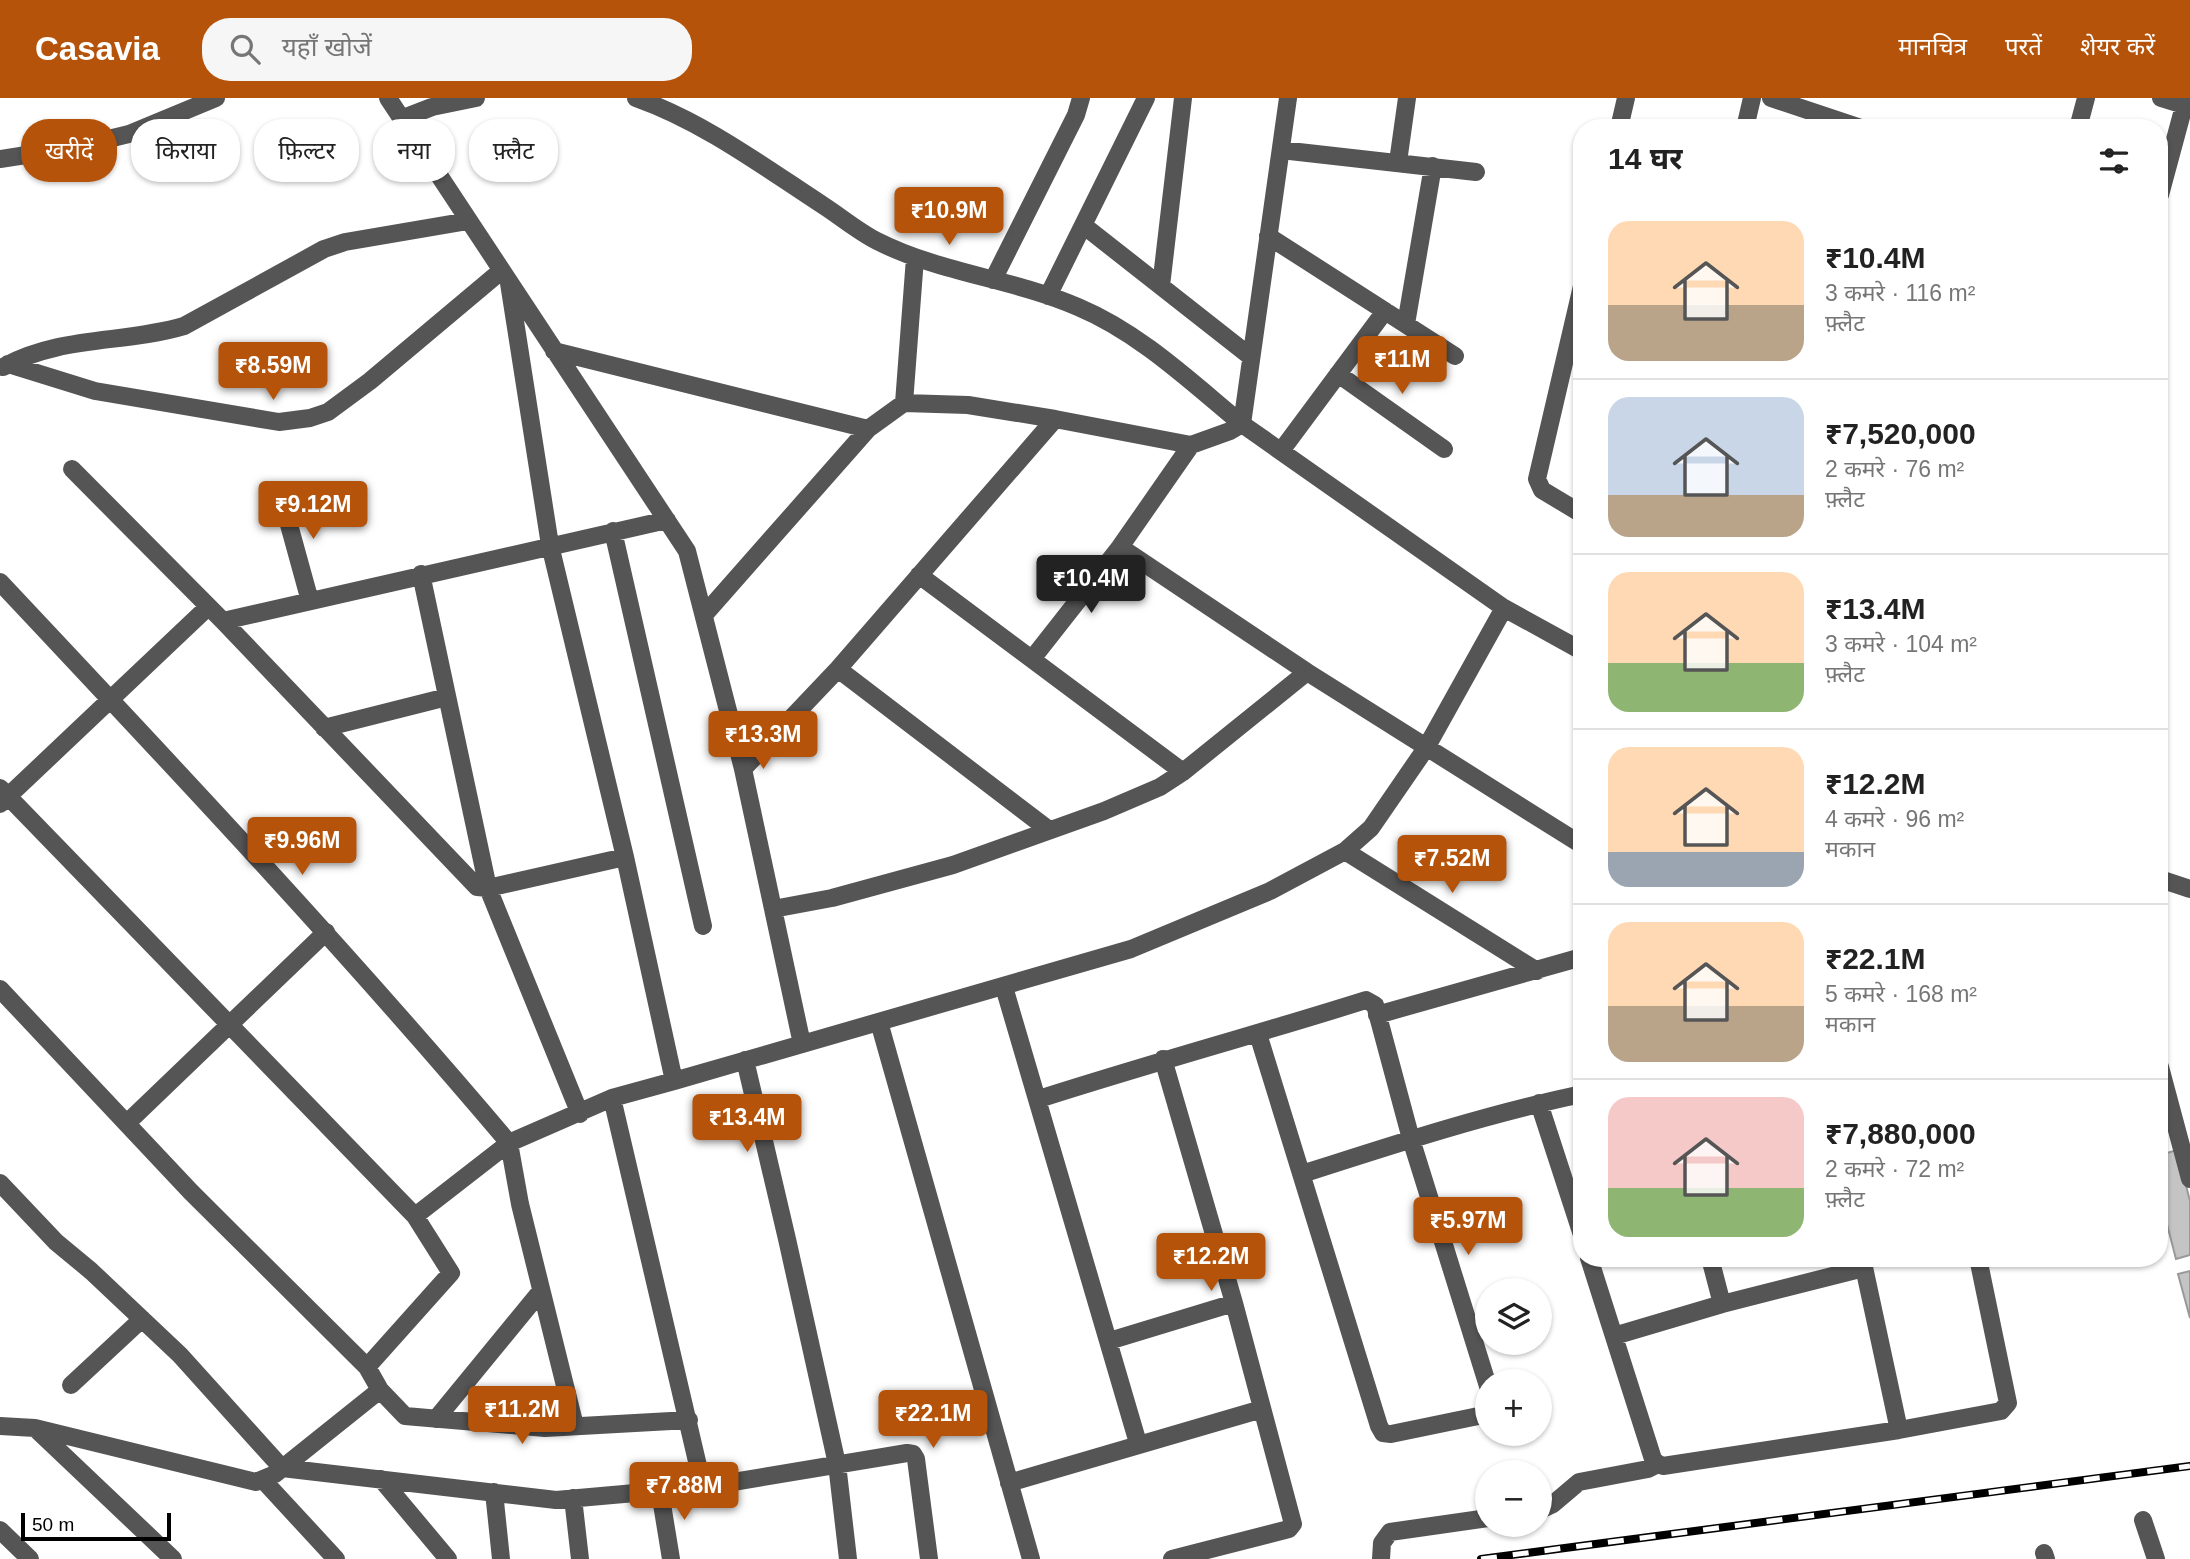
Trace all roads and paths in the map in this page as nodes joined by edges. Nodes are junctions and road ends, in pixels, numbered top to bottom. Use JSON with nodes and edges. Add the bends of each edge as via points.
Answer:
{"nodes":[{"id":1,"x":216,"y":98,"type":"edge"},
{"id":2,"x":388,"y":98,"type":"edge"},
{"id":3,"x":476,"y":98,"type":"edge"},
{"id":4,"x":636,"y":98,"type":"edge"},
{"id":5,"x":1081,"y":98,"type":"edge"},
{"id":6,"x":1146,"y":98,"type":"edge"},
{"id":7,"x":1183,"y":98,"type":"edge"},
{"id":8,"x":1288,"y":98,"type":"edge"},
{"id":9,"x":1407,"y":98,"type":"edge"},
{"id":10,"x":1626,"y":98,"type":"edge"},
{"id":11,"x":1752,"y":98,"type":"edge"},
{"id":12,"x":1771,"y":98,"type":"edge"},
{"id":13,"x":2086,"y":98,"type":"edge"},
{"id":14,"x":2161,"y":98,"type":"edge"},
{"id":15,"x":2187,"y":107,"type":"edge"},
{"id":16,"x":401,"y":119,"type":"joint"},
{"id":17,"x":1621,"y":119,"type":"edge"},
{"id":18,"x":1747,"y":119,"type":"edge"},
{"id":19,"x":1834,"y":119,"type":"edge"},
{"id":20,"x":2080,"y":119,"type":"edge"},
{"id":21,"x":1281,"y":150,"type":"junction"},
{"id":22,"x":0,"y":159,"type":"edge"},
{"id":23,"x":1398,"y":162,"type":"junction"},
{"id":24,"x":1433,"y":166,"type":"junction"},
{"id":25,"x":2168,"y":169,"type":"edge"},
{"id":26,"x":1476,"y":172,"type":"dead end"},
{"id":27,"x":442,"y":182,"type":"edge"},
{"id":28,"x":468,"y":221,"type":"junction"},
{"id":29,"x":1083,"y":225,"type":"junction"},
{"id":30,"x":1268,"y":236,"type":"junction"},
{"id":31,"x":915,"y":258,"type":"junction"},
{"id":32,"x":505,"y":277,"type":"junction"},
{"id":33,"x":993,"y":280,"type":"junction"},
{"id":34,"x":1161,"y":286,"type":"junction"},
{"id":35,"x":1048,"y":296,"type":"junction"},
{"id":36,"x":1385,"y":311,"type":"junction"},
{"id":37,"x":1406,"y":324,"type":"junction"},
{"id":38,"x":1573,"y":325,"type":"edge"},
{"id":39,"x":554,"y":351,"type":"junction"},
{"id":40,"x":1455,"y":356,"type":"dead end"},
{"id":41,"x":1251,"y":357,"type":"junction"},
{"id":42,"x":4,"y":366,"type":"edge"},
{"id":43,"x":1338,"y":374,"type":"junction"},
{"id":44,"x":904,"y":403,"type":"junction"},
{"id":45,"x":1055,"y":419,"type":"junction"},
{"id":46,"x":1242,"y":424,"type":"junction"},
{"id":47,"x":868,"y":429,"type":"junction"},
{"id":48,"x":1191,"y":445,"type":"junction"},
{"id":49,"x":1444,"y":449,"type":"dead end"},
{"id":50,"x":1281,"y":451,"type":"junction"},
{"id":51,"x":72,"y":469,"type":"dead end"},
{"id":52,"x":280,"y":492,"type":"dead end"},
{"id":53,"x":1573,"y":509,"type":"edge"},
{"id":54,"x":667,"y":520,"type":"junction"},
{"id":55,"x":614,"y":531,"type":"junction"},
{"id":56,"x":550,"y":545,"type":"junction"},
{"id":57,"x":1120,"y":547,"type":"junction"},
{"id":58,"x":421,"y":574,"type":"junction"},
{"id":59,"x":919,"y":575,"type":"junction"},
{"id":60,"x":0,"y":582,"type":"edge"},
{"id":61,"x":310,"y":601,"type":"junction"},
{"id":62,"x":208,"y":607,"type":"junction"},
{"id":63,"x":1504,"y":608,"type":"junction"},
{"id":64,"x":704,"y":615,"type":"junction"},
{"id":65,"x":223,"y":621,"type":"junction"},
{"id":66,"x":1573,"y":646,"type":"edge"},
{"id":67,"x":1032,"y":659,"type":"junction"},
{"id":68,"x":838,"y":669,"type":"junction"},
{"id":69,"x":1307,"y":672,"type":"junction"},
{"id":70,"x":447,"y":697,"type":"junction"},
{"id":71,"x":110,"y":699,"type":"junction"},
{"id":72,"x":324,"y":728,"type":"junction"},
{"id":73,"x":1426,"y":748,"type":"junction"},
{"id":74,"x":743,"y":769,"type":"junction"},
{"id":75,"x":1183,"y":772,"type":"junction"},
{"id":76,"x":3,"y":796,"type":"edge"},
{"id":77,"x":1049,"y":830,"type":"junction"},
{"id":78,"x":1573,"y":839,"type":"edge"},
{"id":79,"x":1345,"y":851,"type":"junction"},
{"id":80,"x":625,"y":857,"type":"junction"},
{"id":81,"x":2168,"y":882,"type":"edge"},
{"id":82,"x":488,"y":888,"type":"junction"},
{"id":83,"x":2190,"y":889,"type":"edge"},
{"id":84,"x":773,"y":909,"type":"junction"},
{"id":85,"x":703,"y":926,"type":"dead end"},
{"id":86,"x":326,"y":932,"type":"junction"},
{"id":87,"x":1573,"y":960,"type":"edge"},
{"id":88,"x":1537,"y":971,"type":"junction"},
{"id":89,"x":1004,"y":986,"type":"junction"},
{"id":90,"x":0,"y":989,"type":"edge"},
{"id":91,"x":1377,"y":1015,"type":"junction"},
{"id":92,"x":879,"y":1022,"type":"junction"},
{"id":93,"x":229,"y":1024,"type":"junction"},
{"id":94,"x":1258,"y":1034,"type":"junction"},
{"id":95,"x":802,"y":1044,"type":"junction"},
{"id":96,"x":1163,"y":1059,"type":"junction"},
{"id":97,"x":745,"y":1060,"type":"junction"},
{"id":98,"x":674,"y":1081,"type":"junction"},
{"id":99,"x":1573,"y":1096,"type":"edge"},
{"id":100,"x":2168,"y":1097,"type":"edge"},
{"id":101,"x":612,"y":1098,"type":"junction"},
{"id":102,"x":1039,"y":1098,"type":"junction"},
{"id":103,"x":1539,"y":1103,"type":"junction"},
{"id":104,"x":580,"y":1114,"type":"junction"},
{"id":105,"x":127,"y":1123,"type":"junction"},
{"id":106,"x":1411,"y":1139,"type":"junction"},
{"id":107,"x":509,"y":1143,"type":"junction"},
{"id":108,"x":1302,"y":1174,"type":"junction"},
{"id":109,"x":2190,"y":1179,"type":"edge"},
{"id":110,"x":0,"y":1183,"type":"edge"},
{"id":111,"x":1573,"y":1207,"type":"edge"},
{"id":112,"x":415,"y":1216,"type":"junction"},
{"id":113,"x":1592,"y":1267,"type":"edge"},
{"id":114,"x":1712,"y":1267,"type":"edge"},
{"id":115,"x":1849,"y":1267,"type":"edge"},
{"id":116,"x":1864,"y":1267,"type":"edge"},
{"id":117,"x":1980,"y":1267,"type":"edge"},
{"id":118,"x":541,"y":1291,"type":"junction"},
{"id":119,"x":1234,"y":1303,"type":"junction"},
{"id":120,"x":1722,"y":1304,"type":"junction"},
{"id":121,"x":142,"y":1319,"type":"junction"},
{"id":122,"x":1614,"y":1336,"type":"junction"},
{"id":123,"x":1109,"y":1341,"type":"junction"},
{"id":124,"x":367,"y":1367,"type":"junction"},
{"id":125,"x":1483,"y":1369,"type":"edge"},
{"id":126,"x":71,"y":1385,"type":"dead end"},
{"id":127,"x":380,"y":1390,"type":"junction"},
{"id":128,"x":1262,"y":1409,"type":"junction"},
{"id":129,"x":1475,"y":1417,"type":"edge"},
{"id":130,"x":436,"y":1419,"type":"junction"},
{"id":131,"x":689,"y":1420,"type":"junction"},
{"id":132,"x":0,"y":1426,"type":"edge"},
{"id":133,"x":575,"y":1426,"type":"junction"},
{"id":134,"x":35,"y":1428,"type":"junction"},
{"id":135,"x":1899,"y":1430,"type":"junction"},
{"id":136,"x":1138,"y":1443,"type":"junction"},
{"id":137,"x":837,"y":1464,"type":"junction"},
{"id":138,"x":1658,"y":1465,"type":"junction"},
{"id":139,"x":282,"y":1468,"type":"junction"},
{"id":140,"x":381,"y":1479,"type":"junction"},
{"id":141,"x":263,"y":1480,"type":"junction"},
{"id":142,"x":1009,"y":1482,"type":"junction"},
{"id":143,"x":704,"y":1487,"type":"junction"},
{"id":144,"x":494,"y":1492,"type":"junction"},
{"id":145,"x":660,"y":1492,"type":"junction"},
{"id":146,"x":573,"y":1498,"type":"junction"},
{"id":147,"x":1552,"y":1504,"type":"edge"},
{"id":148,"x":1475,"y":1520,"type":"edge"},
{"id":149,"x":2143,"y":1520,"type":"dead end"},
{"id":150,"x":0,"y":1530,"type":"edge"},
{"id":151,"x":30,"y":1559,"type":"edge"},
{"id":152,"x":173,"y":1559,"type":"edge"},
{"id":153,"x":336,"y":1559,"type":"edge"},
{"id":154,"x":448,"y":1559,"type":"edge"},
{"id":155,"x":501,"y":1559,"type":"edge"},
{"id":156,"x":580,"y":1559,"type":"edge"},
{"id":157,"x":671,"y":1559,"type":"edge"},
{"id":158,"x":848,"y":1559,"type":"edge"},
{"id":159,"x":929,"y":1559,"type":"edge"},
{"id":160,"x":1031,"y":1559,"type":"edge"},
{"id":161,"x":1171,"y":1559,"type":"edge"},
{"id":162,"x":1381,"y":1559,"type":"edge"},
{"id":163,"x":2156,"y":1559,"type":"edge"}],
"edges":[{"from":1,"to":22,"type":"street","via":[[129,134]]},
{"from":2,"to":16,"type":"street"},
{"from":3,"to":16,"type":"street"},
{"from":4,"to":31,"type":"street","via":[[695,124],[875,241]]},
{"from":5,"to":33,"type":"street"},
{"from":6,"to":29,"type":"street"},
{"from":7,"to":34,"type":"street"},
{"from":8,"to":21,"type":"street"},
{"from":9,"to":23,"type":"street"},
{"from":10,"to":17,"type":"street"},
{"from":11,"to":18,"type":"street"},
{"from":12,"to":19,"type":"street"},
{"from":13,"to":20,"type":"street"},
{"from":14,"to":15,"type":"street"},
{"from":15,"to":25,"type":"street"},
{"from":21,"to":23,"type":"street"},
{"from":21,"to":30,"type":"street"},
{"from":23,"to":24,"type":"street"},
{"from":24,"to":26,"type":"street"},
{"from":24,"to":37,"type":"street"},
{"from":27,"to":28,"type":"street"},
{"from":28,"to":32,"type":"street"},
{"from":28,"to":42,"type":"street","via":[[345,242],[304,258],[184,326],[67,343]]},
{"from":29,"to":34,"type":"street"},
{"from":29,"to":35,"type":"street"},
{"from":30,"to":36,"type":"street"},
{"from":30,"to":41,"type":"street"},
{"from":31,"to":33,"type":"street"},
{"from":31,"to":44,"type":"street"},
{"from":32,"to":39,"type":"street"},
{"from":32,"to":42,"type":"street","via":[[328,412],[310,418],[279,422],[95,391]]},
{"from":32,"to":56,"type":"street"},
{"from":33,"to":35,"type":"street"},
{"from":34,"to":41,"type":"street"},
{"from":35,"to":46,"type":"street","via":[[1108,322],[1147,347]]},
{"from":36,"to":37,"type":"street"},
{"from":36,"to":43,"type":"street"},
{"from":37,"to":40,"type":"street"},
{"from":38,"to":53,"type":"street","via":[[1537,479],[1542,490]]},
{"from":39,"to":47,"type":"street"},
{"from":39,"to":54,"type":"street"},
{"from":41,"to":46,"type":"street"},
{"from":43,"to":49,"type":"street"},
{"from":43,"to":50,"type":"street"},
{"from":44,"to":45,"type":"street","via":[[968,405]]},
{"from":44,"to":47,"type":"street"},
{"from":45,"to":48,"type":"street"},
{"from":45,"to":59,"type":"street"},
{"from":46,"to":48,"type":"street"},
{"from":46,"to":50,"type":"street"},
{"from":47,"to":64,"type":"street"},
{"from":48,"to":57,"type":"street"},
{"from":50,"to":63,"type":"street"},
{"from":51,"to":62,"type":"street"},
{"from":52,"to":61,"type":"street"},
{"from":54,"to":55,"type":"street"},
{"from":54,"to":64,"type":"street","via":[[687,551]]},
{"from":55,"to":56,"type":"street"},
{"from":55,"to":85,"type":"street"},
{"from":56,"to":58,"type":"street"},
{"from":56,"to":80,"type":"street"},
{"from":57,"to":67,"type":"street"},
{"from":57,"to":69,"type":"street"},
{"from":58,"to":61,"type":"street"},
{"from":58,"to":70,"type":"street"},
{"from":59,"to":67,"type":"street"},
{"from":59,"to":68,"type":"street"},
{"from":60,"to":71,"type":"street"},
{"from":61,"to":65,"type":"street"},
{"from":62,"to":65,"type":"street"},
{"from":62,"to":71,"type":"street"},
{"from":63,"to":66,"type":"street"},
{"from":63,"to":73,"type":"street"},
{"from":64,"to":74,"type":"street"},
{"from":65,"to":72,"type":"street"},
{"from":67,"to":75,"type":"street"},
{"from":68,"to":74,"type":"street"},
{"from":68,"to":77,"type":"street"},
{"from":69,"to":73,"type":"street"},
{"from":69,"to":75,"type":"street"},
{"from":70,"to":72,"type":"street"},
{"from":70,"to":82,"type":"street"},
{"from":71,"to":76,"type":"street"},
{"from":71,"to":86,"type":"street"},
{"from":72,"to":82,"type":"street","via":[[477,887]]},
{"from":73,"to":78,"type":"street"},
{"from":73,"to":79,"type":"street","via":[[1371,828]]},
{"from":74,"to":84,"type":"street"},
{"from":75,"to":77,"type":"street","via":[[1160,787]]},
{"from":76,"to":93,"type":"street"},
{"from":77,"to":84,"type":"street","via":[[953,865]]},
{"from":79,"to":88,"type":"street"},
{"from":79,"to":89,"type":"street","via":[[1270,891],[1131,949]]},
{"from":80,"to":82,"type":"street"},
{"from":80,"to":98,"type":"street"},
{"from":81,"to":83,"type":"street"},
{"from":82,"to":104,"type":"street"},
{"from":84,"to":95,"type":"street"},
{"from":86,"to":93,"type":"street"},
{"from":86,"to":107,"type":"street"},
{"from":87,"to":88,"type":"street"},
{"from":88,"to":91,"type":"street"},
{"from":89,"to":92,"type":"street"},
{"from":89,"to":102,"type":"street"},
{"from":90,"to":105,"type":"street"},
{"from":91,"to":94,"type":"street","via":[[1375,1005],[1366,1000]]},
{"from":91,"to":106,"type":"street"},
{"from":92,"to":95,"type":"street"},
{"from":92,"to":142,"type":"street"},
{"from":93,"to":105,"type":"street"},
{"from":93,"to":112,"type":"street"},
{"from":94,"to":96,"type":"street"},
{"from":94,"to":108,"type":"street"},
{"from":95,"to":97,"type":"street"},
{"from":96,"to":102,"type":"street"},
{"from":96,"to":119,"type":"street"},
{"from":97,"to":98,"type":"street"},
{"from":97,"to":137,"type":"street"},
{"from":98,"to":101,"type":"street"},
{"from":99,"to":103,"type":"street"},
{"from":100,"to":109,"type":"street"},
{"from":101,"to":104,"type":"street"},
{"from":101,"to":131,"type":"street"},
{"from":102,"to":123,"type":"street"},
{"from":103,"to":106,"type":"street"},
{"from":103,"to":111,"type":"street"},
{"from":104,"to":107,"type":"street"},
{"from":105,"to":124,"type":"street"},
{"from":106,"to":108,"type":"street"},
{"from":106,"to":125,"type":"street"},
{"from":107,"to":112,"type":"street"},
{"from":107,"to":118,"type":"street"},
{"from":108,"to":129,"type":"street","via":[[1383,1433]]},
{"from":110,"to":121,"type":"street"},
{"from":112,"to":124,"type":"street","via":[[451,1273]]},
{"from":113,"to":122,"type":"street"},
{"from":114,"to":120,"type":"street"},
{"from":115,"to":120,"type":"street"},
{"from":116,"to":135,"type":"street"},
{"from":117,"to":135,"type":"street","via":[[2008,1403],[2001,1411]]},
{"from":118,"to":130,"type":"street"},
{"from":118,"to":133,"type":"street"},
{"from":119,"to":123,"type":"street"},
{"from":119,"to":128,"type":"street"},
{"from":120,"to":122,"type":"street"},
{"from":121,"to":126,"type":"street"},
{"from":121,"to":139,"type":"street"},
{"from":122,"to":138,"type":"street"},
{"from":123,"to":136,"type":"street"},
{"from":124,"to":127,"type":"street"},
{"from":127,"to":130,"type":"street","via":[[405,1416]]},
{"from":127,"to":139,"type":"street"},
{"from":128,"to":136,"type":"street"},
{"from":128,"to":161,"type":"street","via":[[1293,1524]]},
{"from":130,"to":133,"type":"street","via":[[545,1428]]},
{"from":131,"to":133,"type":"street"},
{"from":131,"to":143,"type":"street"},
{"from":132,"to":134,"type":"street"},
{"from":134,"to":141,"type":"street","via":[[256,1482]]},
{"from":134,"to":152,"type":"street"},
{"from":135,"to":138,"type":"street"},
{"from":136,"to":142,"type":"street"},
{"from":137,"to":143,"type":"street"},
{"from":137,"to":158,"type":"street"},
{"from":137,"to":159,"type":"street","via":[[913,1454]]},
{"from":138,"to":147,"type":"street","via":[[1579,1482]]},
{"from":139,"to":140,"type":"street"},
{"from":139,"to":141,"type":"street"},
{"from":140,"to":144,"type":"street"},
{"from":140,"to":154,"type":"street"},
{"from":141,"to":153,"type":"street"},
{"from":142,"to":160,"type":"street"},
{"from":143,"to":145,"type":"street"},
{"from":144,"to":146,"type":"street"},
{"from":144,"to":155,"type":"street"},
{"from":145,"to":146,"type":"street"},
{"from":145,"to":157,"type":"street"},
{"from":146,"to":156,"type":"street"},
{"from":148,"to":162,"type":"street","via":[[1391,1532],[1382,1543]]},
{"from":149,"to":163,"type":"street"},
{"from":150,"to":151,"type":"street"}]}
